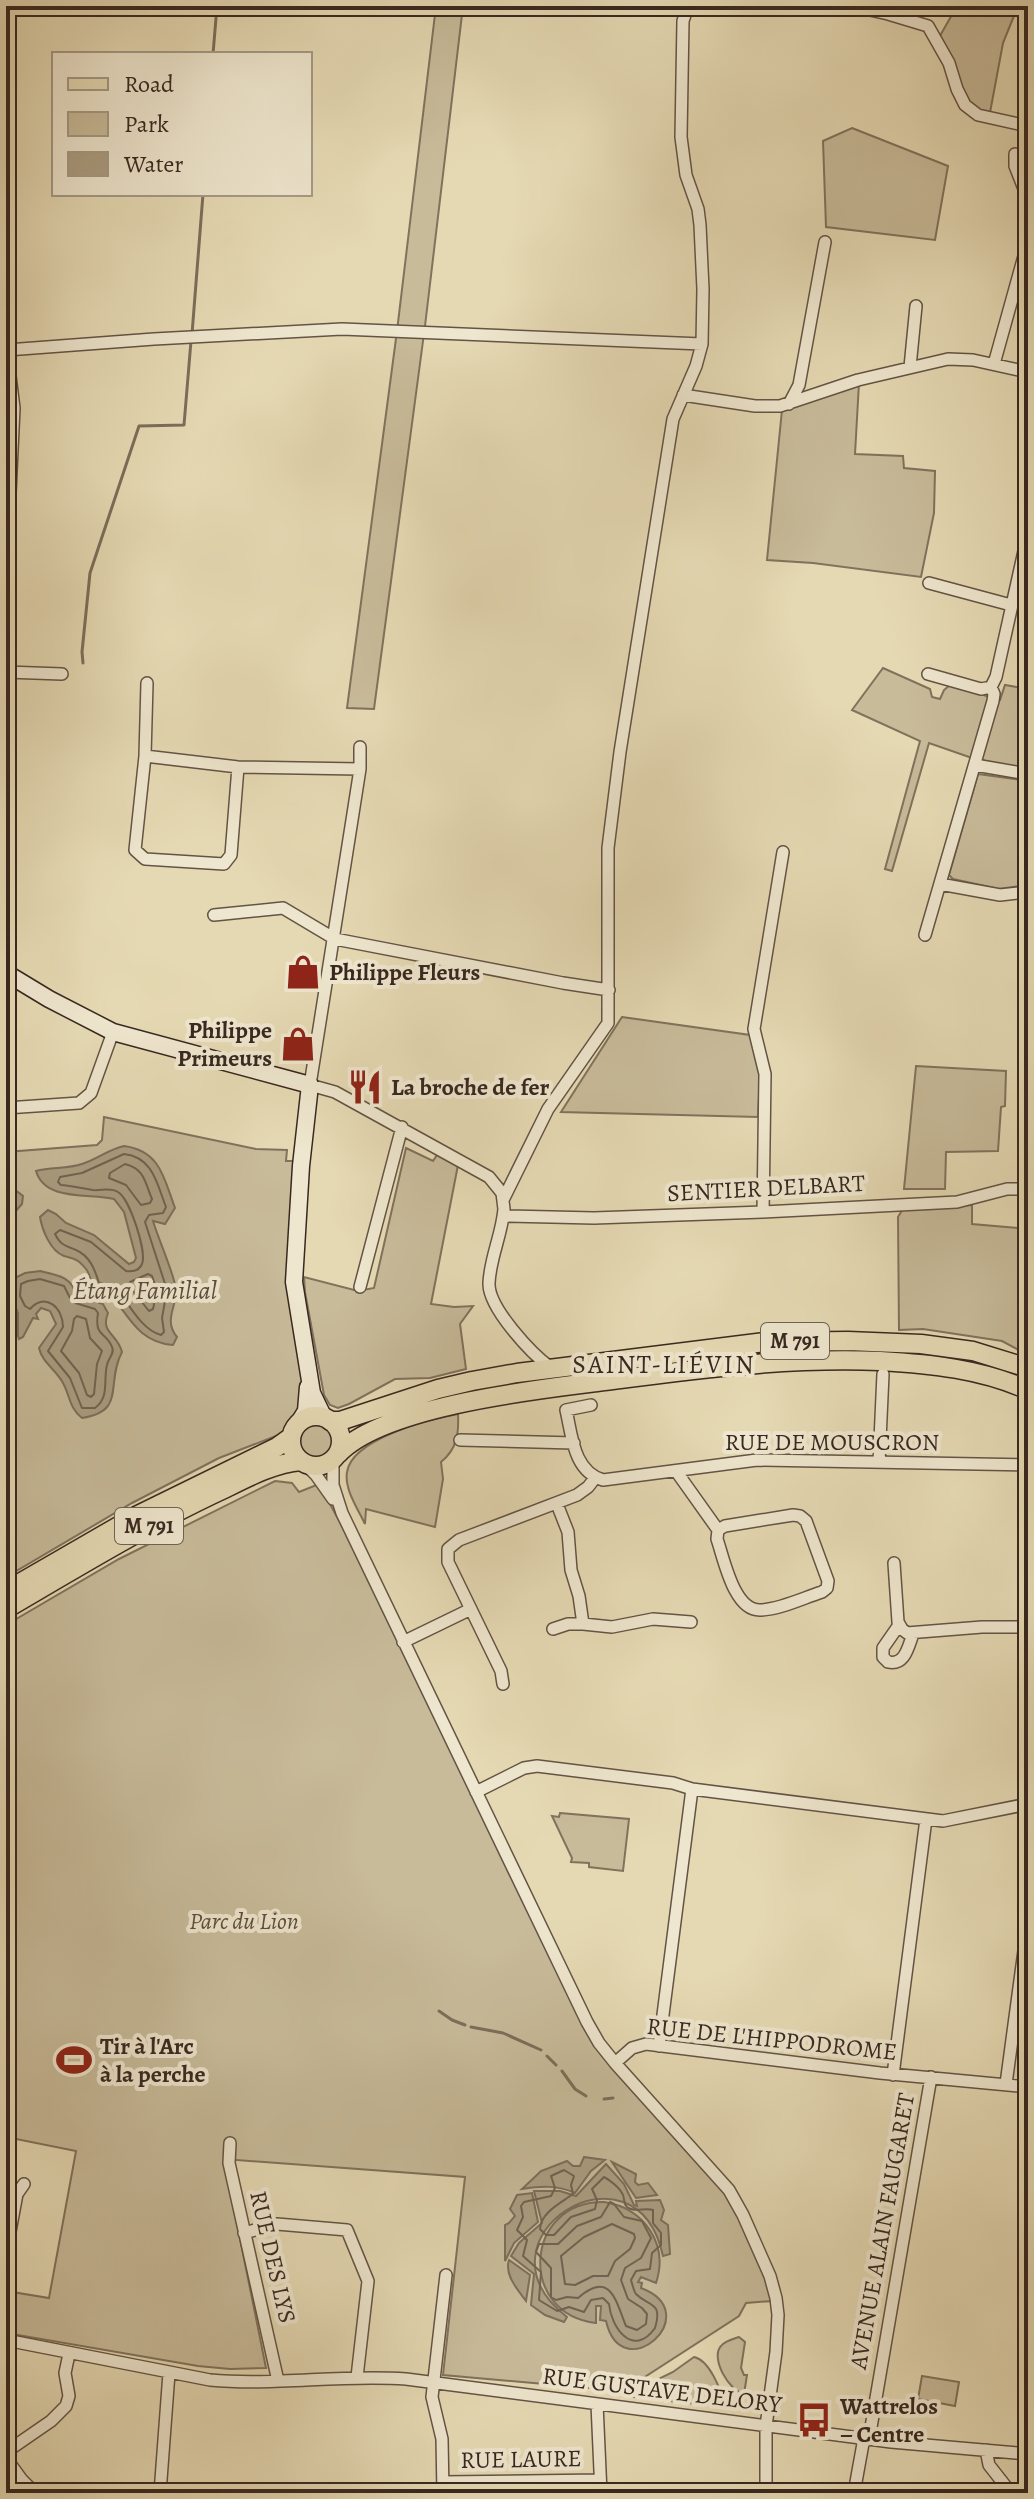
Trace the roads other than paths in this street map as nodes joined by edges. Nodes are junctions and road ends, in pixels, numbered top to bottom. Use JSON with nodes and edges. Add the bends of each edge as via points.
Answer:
{"nodes":[{"id":1,"x":688,"y":6,"type":"edge"},
{"id":2,"x":852,"y":6,"type":"edge"},
{"id":3,"x":1028,"y":126,"type":"edge"},
{"id":4,"x":1015,"y":154,"type":"dead end"},
{"id":5,"x":1028,"y":199,"type":"edge"},
{"id":6,"x":1028,"y":234,"type":"edge"},
{"id":7,"x":825,"y":242,"type":"dead end"},
{"id":8,"x":916,"y":306,"type":"dead end"},
{"id":9,"x":702,"y":344,"type":"junction"},
{"id":10,"x":7,"y":346,"type":"edge"},
{"id":11,"x":994,"y":364,"type":"junction"},
{"id":12,"x":910,"y":367,"type":"junction"},
{"id":13,"x":1028,"y":372,"type":"edge"},
{"id":14,"x":683,"y":395,"type":"junction"},
{"id":15,"x":789,"y":404,"type":"junction"},
{"id":16,"x":6,"y":519,"type":"edge"},
{"id":17,"x":1028,"y":533,"type":"edge"},
{"id":18,"x":929,"y":583,"type":"dead end"},
{"id":19,"x":1011,"y":605,"type":"junction"},
{"id":20,"x":6,"y":672,"type":"edge"},
{"id":21,"x":62,"y":674,"type":"dead end"},
{"id":22,"x":928,"y":674,"type":"dead end"},
{"id":23,"x":147,"y":683,"type":"dead end"},
{"id":24,"x":991,"y":687,"type":"junction"},
{"id":25,"x":360,"y":747,"type":"dead end"},
{"id":26,"x":145,"y":756,"type":"junction"},
{"id":27,"x":975,"y":765,"type":"junction"},
{"id":28,"x":238,"y":767,"type":"junction"},
{"id":29,"x":360,"y":769,"type":"junction"},
{"id":30,"x":1028,"y":774,"type":"edge"},
{"id":31,"x":783,"y":852,"type":"dead end"},
{"id":32,"x":940,"y":884,"type":"junction"},
{"id":33,"x":1028,"y":892,"type":"edge"},
{"id":34,"x":214,"y":915,"type":"dead end"},
{"id":35,"x":925,"y":935,"type":"dead end"},
{"id":36,"x":335,"y":939,"type":"junction"},
{"id":37,"x":6,"y":973,"type":"edge"},
{"id":38,"x":609,"y":990,"type":"junction"},
{"id":39,"x":113,"y":1032,"type":"junction"},
{"id":40,"x":310,"y":1085,"type":"junction"},
{"id":41,"x":6,"y":1108,"type":"edge"},
{"id":42,"x":402,"y":1127,"type":"junction"},
{"id":43,"x":1028,"y":1189,"type":"edge"},
{"id":44,"x":504,"y":1198,"type":"junction"},
{"id":45,"x":763,"y":1212,"type":"junction"},
{"id":46,"x":503,"y":1216,"type":"junction"},
{"id":47,"x":360,"y":1287,"type":"dead end"},
{"id":48,"x":523,"y":1341,"type":"junction"},
{"id":49,"x":551,"y":1368,"type":"junction"},
{"id":50,"x":1028,"y":1368,"type":"edge"},
{"id":51,"x":307,"y":1370,"type":"junction"},
{"id":52,"x":517,"y":1373,"type":"junction"},
{"id":53,"x":883,"y":1374,"type":"dead end"},
{"id":54,"x":1028,"y":1390,"type":"edge"},
{"id":55,"x":591,"y":1405,"type":"dead end"},
{"id":56,"x":327,"y":1419,"type":"junction"},
{"id":57,"x":295,"y":1431,"type":"junction"},
{"id":58,"x":460,"y":1440,"type":"dead end"},
{"id":59,"x":574,"y":1443,"type":"junction"},
{"id":60,"x":335,"y":1457,"type":"junction"},
{"id":61,"x":302,"y":1462,"type":"junction"},
{"id":62,"x":879,"y":1462,"type":"junction"},
{"id":63,"x":1028,"y":1465,"type":"edge"},
{"id":64,"x":676,"y":1471,"type":"junction"},
{"id":65,"x":595,"y":1478,"type":"junction"},
{"id":66,"x":557,"y":1504,"type":"junction"},
{"id":67,"x":342,"y":1513,"type":"junction"},
{"id":68,"x":718,"y":1530,"type":"junction"},
{"id":69,"x":894,"y":1563,"type":"dead end"},
{"id":70,"x":6,"y":1591,"type":"edge"},
{"id":71,"x":6,"y":1609,"type":"edge"},
{"id":72,"x":471,"y":1609,"type":"junction"},
{"id":73,"x":691,"y":1622,"type":"dead end"},
{"id":74,"x":583,"y":1624,"type":"junction"},
{"id":75,"x":899,"y":1625,"type":"junction"},
{"id":76,"x":1028,"y":1627,"type":"edge"},
{"id":77,"x":553,"y":1629,"type":"dead end"},
{"id":78,"x":913,"y":1634,"type":"junction"},
{"id":79,"x":403,"y":1642,"type":"junction"},
{"id":80,"x":503,"y":1684,"type":"dead end"},
{"id":81,"x":692,"y":1789,"type":"junction"},
{"id":82,"x":476,"y":1792,"type":"junction"},
{"id":83,"x":1028,"y":1804,"type":"edge"},
{"id":84,"x":926,"y":1819,"type":"junction"},
{"id":85,"x":1028,"y":1921,"type":"edge"},
{"id":86,"x":659,"y":2046,"type":"junction"},
{"id":87,"x":615,"y":2063,"type":"junction"},
{"id":88,"x":893,"y":2075,"type":"junction"},
{"id":89,"x":931,"y":2077,"type":"junction"},
{"id":90,"x":1006,"y":2084,"type":"junction"},
{"id":91,"x":1028,"y":2087,"type":"edge"},
{"id":92,"x":230,"y":2143,"type":"dead end"},
{"id":93,"x":24,"y":2184,"type":"dead end"},
{"id":94,"x":11,"y":2193,"type":"edge"},
{"id":95,"x":244,"y":2233,"type":"junction"},
{"id":96,"x":6,"y":2253,"type":"edge"},
{"id":97,"x":446,"y":2275,"type":"dead end"},
{"id":98,"x":6,"y":2340,"type":"edge"},
{"id":99,"x":69,"y":2354,"type":"junction"},
{"id":100,"x":169,"y":2373,"type":"junction"},
{"id":101,"x":357,"y":2377,"type":"junction"},
{"id":102,"x":278,"y":2381,"type":"junction"},
{"id":103,"x":435,"y":2383,"type":"junction"},
{"id":104,"x":597,"y":2404,"type":"junction"},
{"id":105,"x":766,"y":2426,"type":"junction"},
{"id":106,"x":867,"y":2438,"type":"junction"},
{"id":107,"x":986,"y":2450,"type":"junction"},
{"id":108,"x":1028,"y":2454,"type":"edge"},
{"id":109,"x":6,"y":2455,"type":"edge"},
{"id":110,"x":600,"y":2487,"type":"edge"},
{"id":111,"x":443,"y":2488,"type":"edge"},
{"id":112,"x":35,"y":2493,"type":"edge"},
{"id":113,"x":160,"y":2493,"type":"edge"},
{"id":114,"x":766,"y":2493,"type":"edge"},
{"id":115,"x":854,"y":2493,"type":"edge"},
{"id":116,"x":1011,"y":2493,"type":"edge"}],
"edges":[{"from":1,"to":9,"type":"street","via":[[683,21],[681,137],[700,225]]},
{"from":2,"to":3,"type":"street","via":[[928,26],[965,105],[978,115]]},
{"from":4,"to":5,"type":"street"},
{"from":6,"to":11,"type":"street"},
{"from":7,"to":15,"type":"street","via":[[799,385]]},
{"from":8,"to":12,"type":"street"},
{"from":9,"to":10,"type":"street","via":[[342,329]]},
{"from":9,"to":14,"type":"street"},
{"from":10,"to":16,"type":"street","via":[[14,408]]},
{"from":11,"to":12,"type":"street","via":[[957,359]]},
{"from":11,"to":13,"type":"street"},
{"from":12,"to":15,"type":"street"},
{"from":14,"to":15,"type":"street","via":[[762,407]]},
{"from":14,"to":38,"type":"street","via":[[672,427],[608,841]]},
{"from":17,"to":19,"type":"street"},
{"from":18,"to":19,"type":"street"},
{"from":19,"to":24,"type":"street"},
{"from":20,"to":21,"type":"street"},
{"from":22,"to":24,"type":"street"},
{"from":23,"to":26,"type":"street"},
{"from":24,"to":27,"type":"street","via":[[993,701]]},
{"from":25,"to":29,"type":"street"},
{"from":26,"to":28,"type":"street"},
{"from":26,"to":28,"type":"street","via":[[135,850],[145,859],[224,864],[231,855]]},
{"from":27,"to":30,"type":"street"},
{"from":27,"to":32,"type":"street"},
{"from":28,"to":29,"type":"street"},
{"from":29,"to":36,"type":"street"},
{"from":31,"to":45,"type":"street","via":[[754,1029],[765,1074]]},
{"from":32,"to":33,"type":"street","via":[[1000,895]]},
{"from":32,"to":35,"type":"street"},
{"from":34,"to":36,"type":"street","via":[[283,908]]},
{"from":36,"to":38,"type":"street"},
{"from":36,"to":40,"type":"street"},
{"from":37,"to":39,"type":"street"},
{"from":38,"to":44,"type":"street","via":[[606,1028],[548,1109]]},
{"from":39,"to":40,"type":"street"},
{"from":39,"to":41,"type":"street","via":[[91,1093],[79,1103]]},
{"from":40,"to":42,"type":"street","via":[[328,1088]]},
{"from":40,"to":51,"type":"street","via":[[294,1282]]},
{"from":42,"to":44,"type":"street","via":[[489,1177]]},
{"from":42,"to":47,"type":"street"},
{"from":43,"to":45,"type":"street","name":"SENTIER DELBART","via":[[957,1202]]},
{"from":44,"to":46,"type":"street"},
{"from":45,"to":46,"type":"street","name":"SENTIER DELBART"},
{"from":46,"to":48,"type":"street","via":[[489,1287]]},
{"from":48,"to":49,"type":"street"},
{"from":48,"to":52,"type":"street","via":[[525,1358]]},
{"from":49,"to":50,"type":"main road","number":"M 791","via":[[728,1346],[826,1341],[950,1347]]},
{"from":49,"to":52,"type":"main road","number":"M 791"},
{"from":51,"to":56,"type":"street","via":[[316,1405]]},
{"from":51,"to":57,"type":"street","via":[[307,1406]]},
{"from":52,"to":56,"type":"main road","number":"M 791","via":[[438,1389],[340,1421]]},
{"from":53,"to":62,"type":"street"},
{"from":54,"to":60,"type":"main road","number":"M 791","via":[[978,1372],[926,1365],[839,1360],[739,1364],[465,1402],[394,1423],[354,1440]]},
{"from":55,"to":59,"type":"street","via":[[566,1410]]},
{"from":56,"to":57,"type":"main road","via":[[310,1417]]},
{"from":56,"to":60,"type":"main road","via":[[340,1436]]},
{"from":57,"to":61,"type":"main road","via":[[293,1452]]},
{"from":57,"to":70,"type":"main road","number":"M 791","via":[[277,1447],[136,1516]]},
{"from":58,"to":59,"type":"street"},
{"from":59,"to":65,"type":"street","via":[[580,1463]]},
{"from":60,"to":61,"type":"main road","via":[[321,1466]]},
{"from":60,"to":67,"type":"street","via":[[333,1485]]},
{"from":61,"to":67,"type":"street"},
{"from":61,"to":71,"type":"main road","number":"M 791","via":[[249,1477],[177,1511]]},
{"from":62,"to":63,"type":"street","name":"RUE DE MOUSCRON"},
{"from":62,"to":64,"type":"street","name":"RUE DE MOUSCRON","via":[[757,1460]]},
{"from":64,"to":65,"type":"street","name":"RUE DE MOUSCRON"},
{"from":64,"to":68,"type":"street"},
{"from":65,"to":66,"type":"street"},
{"from":66,"to":72,"type":"street","via":[[451,1546],[448,1562]]},
{"from":66,"to":74,"type":"street","via":[[568,1532]]},
{"from":67,"to":79,"type":"street"},
{"from":68,"to":68,"type":"street","via":[[738,1598],[746,1607],[763,1610],[827,1588],[800,1516]]},
{"from":69,"to":75,"type":"street"},
{"from":72,"to":79,"type":"street"},
{"from":72,"to":80,"type":"street"},
{"from":73,"to":74,"type":"street"},
{"from":74,"to":77,"type":"street"},
{"from":75,"to":78,"type":"street"},
{"from":75,"to":78,"type":"street","via":[[883,1648],[888,1662],[902,1660]]},
{"from":76,"to":78,"type":"street"},
{"from":79,"to":82,"type":"street"},
{"from":81,"to":82,"type":"street","via":[[537,1766]]},
{"from":81,"to":84,"type":"street"},
{"from":81,"to":86,"type":"street"},
{"from":82,"to":87,"type":"street","via":[[594,2035]]},
{"from":83,"to":84,"type":"street","via":[[948,1820]]},
{"from":84,"to":88,"type":"street"},
{"from":85,"to":90,"type":"street"},
{"from":86,"to":87,"type":"street","name":"RUE DE L'HIPPODROME","via":[[636,2045]]},
{"from":86,"to":88,"type":"street","name":"RUE DE L'HIPPODROME"},
{"from":87,"to":105,"type":"street","via":[[722,2180],[764,2260],[778,2315]]},
{"from":88,"to":89,"type":"street","name":"RUE DE L'HIPPODROME"},
{"from":89,"to":90,"type":"street","name":"RUE DE L'HIPPODROME"},
{"from":89,"to":106,"type":"street","name":"AVENUE ALAIN FAUGARET"},
{"from":90,"to":91,"type":"street","name":"RUE DE L'HIPPODROME"},
{"from":92,"to":95,"type":"street","name":"RUE DES LYS","via":[[229,2163]]},
{"from":93,"to":94,"type":"street"},
{"from":94,"to":96,"type":"street"},
{"from":95,"to":101,"type":"street","via":[[277,2224],[347,2230],[368,2281]]},
{"from":95,"to":102,"type":"street","name":"RUE DES LYS"},
{"from":97,"to":103,"type":"street"},
{"from":98,"to":99,"type":"street","name":"RUE GUSTAVE DELORY"},
{"from":99,"to":100,"type":"street","name":"RUE GUSTAVE DELORY"},
{"from":99,"to":109,"type":"street","via":[[66,2406]]},
{"from":100,"to":102,"type":"street","name":"RUE GUSTAVE DELORY","via":[[225,2382]]},
{"from":100,"to":113,"type":"street"},
{"from":101,"to":102,"type":"street","name":"RUE GUSTAVE DELORY"},
{"from":101,"to":103,"type":"street","name":"RUE GUSTAVE DELORY"},
{"from":103,"to":104,"type":"street","name":"RUE GUSTAVE DELORY"},
{"from":103,"to":111,"type":"street","via":[[432,2397],[442,2439]]},
{"from":104,"to":105,"type":"street","name":"RUE GUSTAVE DELORY"},
{"from":104,"to":110,"type":"street"},
{"from":105,"to":106,"type":"street","name":"RUE GUSTAVE DELORY"},
{"from":105,"to":114,"type":"street"},
{"from":106,"to":107,"type":"street","name":"RUE GUSTAVE DELORY"},
{"from":106,"to":115,"type":"street","name":"AVENUE ALAIN FAUGARET"},
{"from":107,"to":108,"type":"street","name":"RUE GUSTAVE DELORY"},
{"from":107,"to":116,"type":"street","via":[[989,2465]]},
{"from":109,"to":112,"type":"street"},
{"from":110,"to":111,"type":"street","name":"RUE LAURE"}]}
